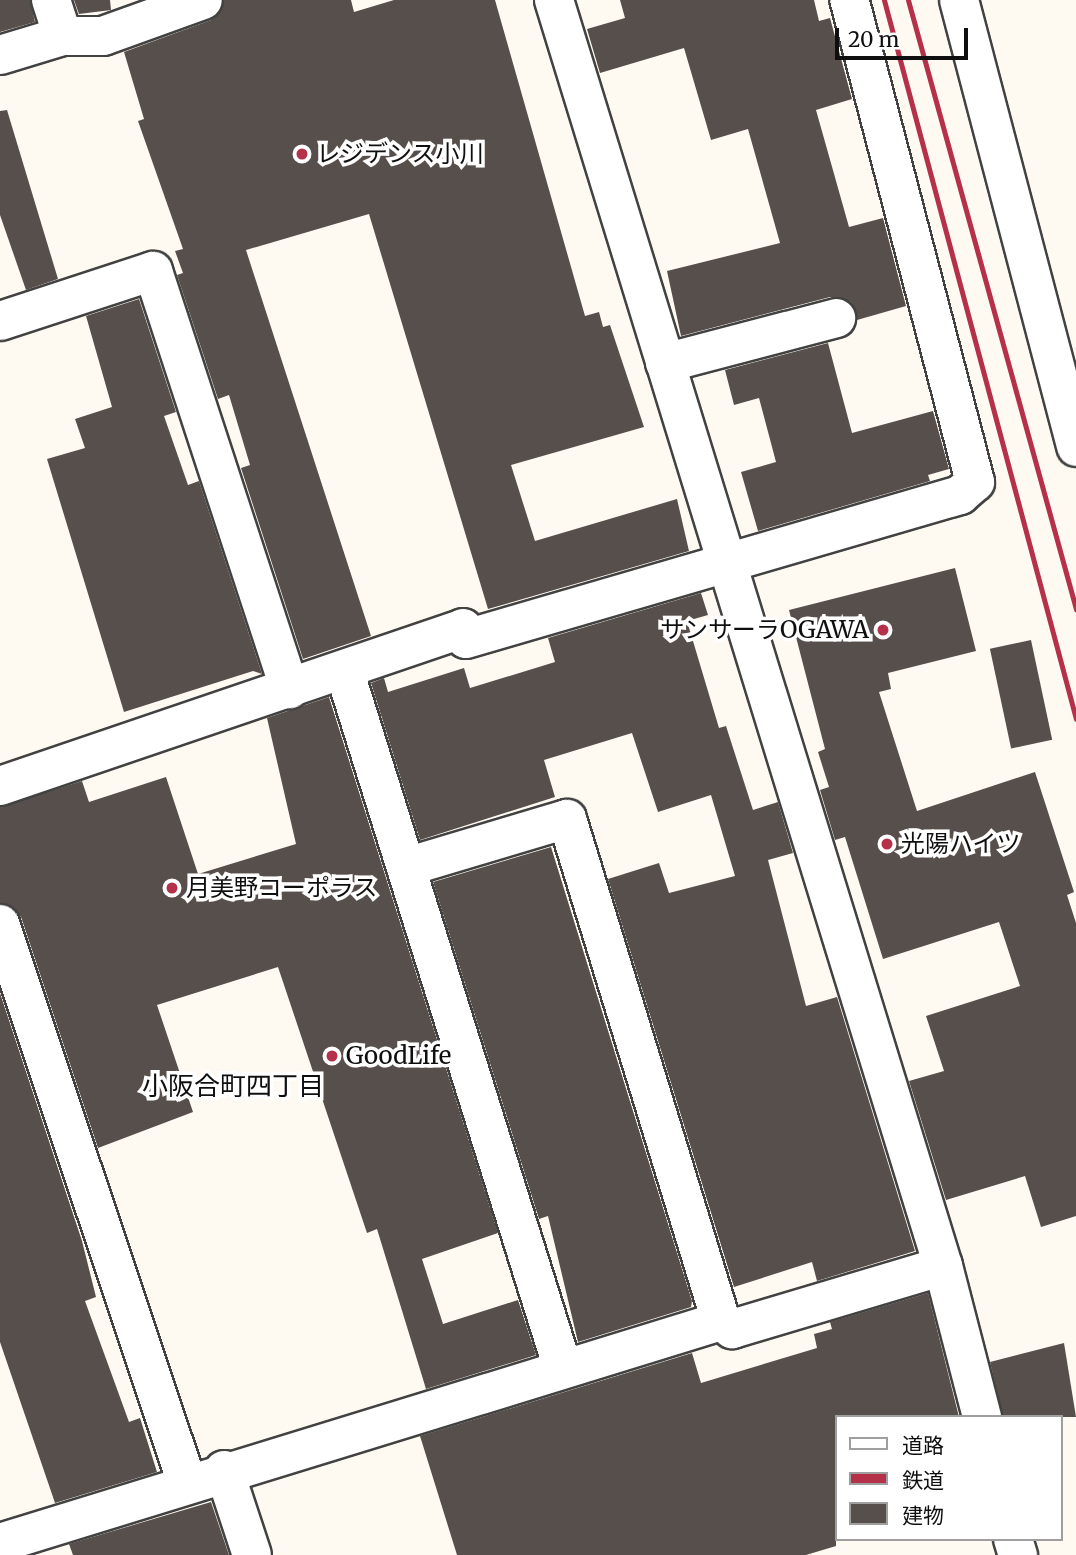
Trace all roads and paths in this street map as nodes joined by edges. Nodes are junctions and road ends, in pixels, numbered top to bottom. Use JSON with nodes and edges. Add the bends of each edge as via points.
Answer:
{"nodes":[{"id":1,"x":51,"y":0,"type":"edge"},
{"id":2,"x":203,"y":0,"type":"edge"},
{"id":3,"x":554,"y":0,"type":"edge"},
{"id":4,"x":849,"y":0,"type":"edge"},
{"id":5,"x":959,"y":0,"type":"edge"},
{"id":6,"x":62,"y":36,"type":"junction"},
{"id":7,"x":0,"y":55,"type":"edge"},
{"id":8,"x":836,"y":318,"type":"dead end"},
{"id":9,"x":0,"y":321,"type":"edge"},
{"id":10,"x":665,"y":363,"type":"junction"},
{"id":11,"x":1076,"y":447,"type":"edge"},
{"id":12,"x":726,"y":563,"type":"junction"},
{"id":13,"x":345,"y":673,"type":"junction"},
{"id":14,"x":290,"y":688,"type":"junction"},
{"id":15,"x":0,"y":786,"type":"edge"},
{"id":16,"x":406,"y":867,"type":"junction"},
{"id":17,"x":0,"y":924,"type":"edge"},
{"id":18,"x":943,"y":1266,"type":"junction"},
{"id":19,"x":721,"y":1321,"type":"junction"},
{"id":20,"x":563,"y":1369,"type":"junction"},
{"id":21,"x":981,"y":1415,"type":"edge"},
{"id":22,"x":224,"y":1470,"type":"junction"},
{"id":23,"x":187,"y":1483,"type":"junction"},
{"id":24,"x":0,"y":1543,"type":"edge"},
{"id":25,"x":252,"y":1555,"type":"edge"}],
"edges":[{"from":1,"to":6,"type":"street"},
{"from":2,"to":6,"type":"street","via":[[103,36]]},
{"from":3,"to":10,"type":"street"},
{"from":4,"to":12,"type":"street","via":[[975,482],[960,495]]},
{"from":5,"to":11,"type":"street"},
{"from":6,"to":7,"type":"street"},
{"from":8,"to":10,"type":"street"},
{"from":9,"to":14,"type":"street","via":[[153,271]]},
{"from":10,"to":12,"type":"street"},
{"from":12,"to":13,"type":"street","via":[[466,639],[463,628]]},
{"from":12,"to":18,"type":"street"},
{"from":13,"to":14,"type":"street"},
{"from":13,"to":16,"type":"street"},
{"from":14,"to":15,"type":"street"},
{"from":16,"to":19,"type":"street","via":[[567,819]]},
{"from":16,"to":20,"type":"street"},
{"from":17,"to":23,"type":"street"},
{"from":18,"to":19,"type":"street","via":[[732,1329]]},
{"from":18,"to":21,"type":"street"},
{"from":19,"to":20,"type":"street"},
{"from":20,"to":22,"type":"street"},
{"from":22,"to":23,"type":"street"},
{"from":22,"to":25,"type":"street"},
{"from":23,"to":24,"type":"street"}]}
